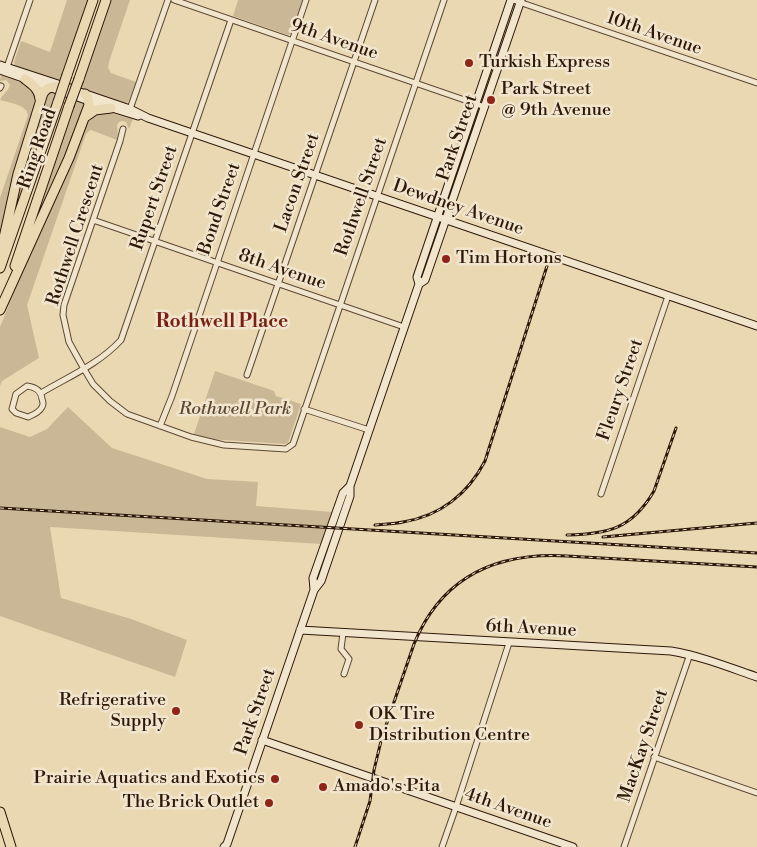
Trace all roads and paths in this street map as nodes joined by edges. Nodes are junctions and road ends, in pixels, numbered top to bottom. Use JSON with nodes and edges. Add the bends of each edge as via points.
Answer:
{"nodes":[{"id":1,"x":30,"y":0,"type":"edge"},
{"id":2,"x":93,"y":0,"type":"edge"},
{"id":3,"x":106,"y":0,"type":"edge"},
{"id":4,"x":168,"y":0,"type":"edge"},
{"id":5,"x":174,"y":0,"type":"edge"},
{"id":6,"x":306,"y":0,"type":"edge"},
{"id":7,"x":375,"y":0,"type":"edge"},
{"id":8,"x":444,"y":0,"type":"edge"},
{"id":9,"x":517,"y":1,"type":"edge"},
{"id":10,"x":231,"y":20,"type":"junction"},
{"id":11,"x":292,"y":41,"type":"junction"},
{"id":12,"x":354,"y":62,"type":"junction"},
{"id":13,"x":2,"y":67,"type":"edge"},
{"id":14,"x":25,"y":79,"type":"junction"},
{"id":15,"x":416,"y":83,"type":"junction"},
{"id":16,"x":757,"y":83,"type":"edge"},
{"id":17,"x":49,"y":87,"type":"junction"},
{"id":18,"x":73,"y":89,"type":"junction"},
{"id":19,"x":87,"y":97,"type":"junction"},
{"id":20,"x":40,"y":100,"type":"junction"},
{"id":21,"x":476,"y":104,"type":"junction"},
{"id":22,"x":485,"y":107,"type":"junction"},
{"id":23,"x":111,"y":108,"type":"junction"},
{"id":24,"x":130,"y":109,"type":"junction"},
{"id":25,"x":85,"y":117,"type":"junction"},
{"id":26,"x":148,"y":118,"type":"junction"},
{"id":27,"x":124,"y":129,"type":"dead end"},
{"id":28,"x":192,"y":133,"type":"junction"},
{"id":29,"x":254,"y":154,"type":"junction"},
{"id":30,"x":316,"y":175,"type":"junction"},
{"id":31,"x":377,"y":196,"type":"junction"},
{"id":32,"x":437,"y":216,"type":"junction"},
{"id":33,"x":446,"y":219,"type":"junction"},
{"id":34,"x":93,"y":220,"type":"junction"},
{"id":35,"x":155,"y":241,"type":"junction"},
{"id":36,"x":0,"y":256,"type":"edge"},
{"id":37,"x":217,"y":262,"type":"junction"},
{"id":38,"x":0,"y":268,"type":"edge"},
{"id":39,"x":278,"y":284,"type":"junction"},
{"id":40,"x":419,"y":284,"type":"junction"},
{"id":41,"x":668,"y":296,"type":"junction"},
{"id":42,"x":340,"y":305,"type":"junction"},
{"id":43,"x":0,"y":309,"type":"edge"},
{"id":44,"x":757,"y":326,"type":"edge"},
{"id":45,"x":404,"y":327,"type":"junction"},
{"id":46,"x":84,"y":369,"type":"junction"},
{"id":47,"x":247,"y":375,"type":"dead end"},
{"id":48,"x":41,"y":393,"type":"junction"},
{"id":49,"x":305,"y":407,"type":"junction"},
{"id":50,"x":160,"y":426,"type":"junction"},
{"id":51,"x":369,"y":430,"type":"junction"},
{"id":52,"x":601,"y":494,"type":"dead end"},
{"id":53,"x":300,"y":630,"type":"junction"},
{"id":54,"x":343,"y":632,"type":"junction"},
{"id":55,"x":509,"y":643,"type":"junction"},
{"id":56,"x":690,"y":654,"type":"junction"},
{"id":57,"x":344,"y":674,"type":"dead end"},
{"id":58,"x":757,"y":677,"type":"edge"},
{"id":59,"x":262,"y":740,"type":"junction"},
{"id":60,"x":654,"y":757,"type":"junction"},
{"id":61,"x":757,"y":793,"type":"edge"},
{"id":62,"x":456,"y":807,"type":"junction"},
{"id":63,"x":0,"y":812,"type":"edge"},
{"id":64,"x":226,"y":846,"type":"edge"},
{"id":65,"x":11,"y":847,"type":"edge"},
{"id":66,"x":442,"y":847,"type":"edge"},
{"id":67,"x":573,"y":847,"type":"edge"},
{"id":68,"x":624,"y":847,"type":"edge"}],
"edges":[{"from":1,"to":13,"type":"street"},
{"from":2,"to":38,"type":"highway","name":"Ring Road","bridge":true},
{"from":3,"to":43,"type":"highway","name":"Ring Road","bridge":true},
{"from":4,"to":24,"type":"street"},
{"from":5,"to":10,"type":"street","name":"9th Avenue"},
{"from":6,"to":11,"type":"street","name":"Bond Street"},
{"from":7,"to":12,"type":"street","name":"Lacon Street"},
{"from":8,"to":15,"type":"street","name":"Rothwell Street"},
{"from":9,"to":16,"type":"street","name":"10th Avenue"},
{"from":9,"to":21,"type":"street","name":"Park Street"},
{"from":9,"to":22,"type":"street","name":"Park Street"},
{"from":10,"to":11,"type":"street","name":"9th Avenue"},
{"from":10,"to":28,"type":"street","name":"Rupert Street"},
{"from":11,"to":12,"type":"street","name":"9th Avenue"},
{"from":11,"to":29,"type":"street","name":"Bond Street"},
{"from":12,"to":15,"type":"street","name":"9th Avenue"},
{"from":12,"to":30,"type":"street","name":"Lacon Street"},
{"from":13,"to":14,"type":"street","name":"Dewdney Avenue"},
{"from":13,"to":18,"type":"street","name":"Dewdney Avenue"},
{"from":14,"to":17,"type":"street","name":"Dewdney Avenue"},
{"from":14,"to":20,"type":"highway","via":[[35,87]]},
{"from":15,"to":21,"type":"street","name":"9th Avenue"},
{"from":15,"to":31,"type":"street","name":"Rothwell Street"},
{"from":17,"to":18,"type":"highway"},
{"from":17,"to":19,"type":"street","name":"Dewdney Avenue"},
{"from":17,"to":20,"type":"highway"},
{"from":18,"to":19,"type":"street","name":"Dewdney Avenue"},
{"from":19,"to":23,"type":"street","name":"Dewdney Avenue"},
{"from":19,"to":24,"type":"street","name":"Dewdney Avenue"},
{"from":19,"to":25,"type":"highway"},
{"from":20,"to":36,"type":"highway","via":[[18,174]]},
{"from":21,"to":22,"type":"street","name":"9th Avenue"},
{"from":21,"to":32,"type":"street","name":"Park Street"},
{"from":22,"to":33,"type":"street","name":"Park Street"},
{"from":23,"to":25,"type":"highway","via":[[95,110]]},
{"from":23,"to":26,"type":"street","name":"Dewdney Avenue"},
{"from":24,"to":26,"type":"street","name":"Dewdney Avenue"},
{"from":25,"to":43,"type":"highway"},
{"from":26,"to":28,"type":"street","name":"Dewdney Avenue"},
{"from":27,"to":34,"type":"street","name":"Rothwell Crescent"},
{"from":28,"to":29,"type":"street","name":"Dewdney Avenue"},
{"from":28,"to":35,"type":"street","name":"Rupert Street"},
{"from":29,"to":30,"type":"street","name":"Dewdney Avenue"},
{"from":29,"to":37,"type":"street","name":"Bond Street"},
{"from":30,"to":31,"type":"street","name":"Dewdney Avenue"},
{"from":30,"to":39,"type":"street","name":"Lacon Street"},
{"from":31,"to":32,"type":"street","name":"Dewdney Avenue"},
{"from":31,"to":42,"type":"street","name":"Rothwell Street"},
{"from":32,"to":33,"type":"street","name":"Dewdney Avenue"},
{"from":32,"to":40,"type":"street","name":"Park Street","via":[[416,278]]},
{"from":33,"to":40,"type":"street","name":"Park Street","via":[[425,280]]},
{"from":33,"to":41,"type":"street","name":"Dewdney Avenue"},
{"from":34,"to":35,"type":"street","name":"8th Avenue"},
{"from":34,"to":46,"type":"street","name":"Rothwell Crescent","via":[[63,310],[69,342]]},
{"from":35,"to":37,"type":"street","name":"8th Avenue"},
{"from":35,"to":46,"type":"street","name":"Rupert Street","via":[[121,340]]},
{"from":37,"to":39,"type":"street","name":"8th Avenue"},
{"from":37,"to":50,"type":"street","name":"Bond Street"},
{"from":39,"to":42,"type":"street","name":"8th Avenue"},
{"from":39,"to":47,"type":"street","name":"Lacon Street"},
{"from":40,"to":45,"type":"street","name":"Park Street"},
{"from":41,"to":44,"type":"street","name":"Dewdney Avenue"},
{"from":41,"to":52,"type":"street","name":"Fleury Street"},
{"from":42,"to":45,"type":"street","name":"8th Avenue"},
{"from":42,"to":49,"type":"street","name":"Rothwell Street"},
{"from":45,"to":51,"type":"street","name":"Park Street"},
{"from":46,"to":48,"type":"street","name":"Rupert Street"},
{"from":46,"to":50,"type":"street","name":"Rothwell Crescent","via":[[93,384],[127,414]]},
{"from":48,"to":48,"type":"street","via":[[27,386],[16,394],[12,409],[28,417],[35,414],[42,407]]},
{"from":49,"to":50,"type":"street","name":"Rothwell Crescent","via":[[293,444],[286,449],[224,445]]},
{"from":49,"to":51,"type":"street"},
{"from":51,"to":53,"type":"street","name":"Park Street","via":[[313,578],[314,590]]},
{"from":53,"to":54,"type":"street","name":"6th Avenue"},
{"from":53,"to":59,"type":"street","name":"Park Street"},
{"from":54,"to":55,"type":"street","name":"6th Avenue"},
{"from":54,"to":57,"type":"street","via":[[341,648],[349,659]]},
{"from":55,"to":56,"type":"street","name":"6th Avenue"},
{"from":55,"to":62,"type":"street"},
{"from":56,"to":58,"type":"street","name":"6th Avenue"},
{"from":56,"to":60,"type":"street","name":"MacKay Street"},
{"from":59,"to":62,"type":"street","name":"4th Avenue"},
{"from":59,"to":64,"type":"street","name":"Park Street"},
{"from":60,"to":61,"type":"street"},
{"from":60,"to":68,"type":"street","name":"MacKay Street"},
{"from":62,"to":66,"type":"street"},
{"from":62,"to":67,"type":"street","name":"4th Avenue"},
{"from":63,"to":65,"type":"highway"}]}
